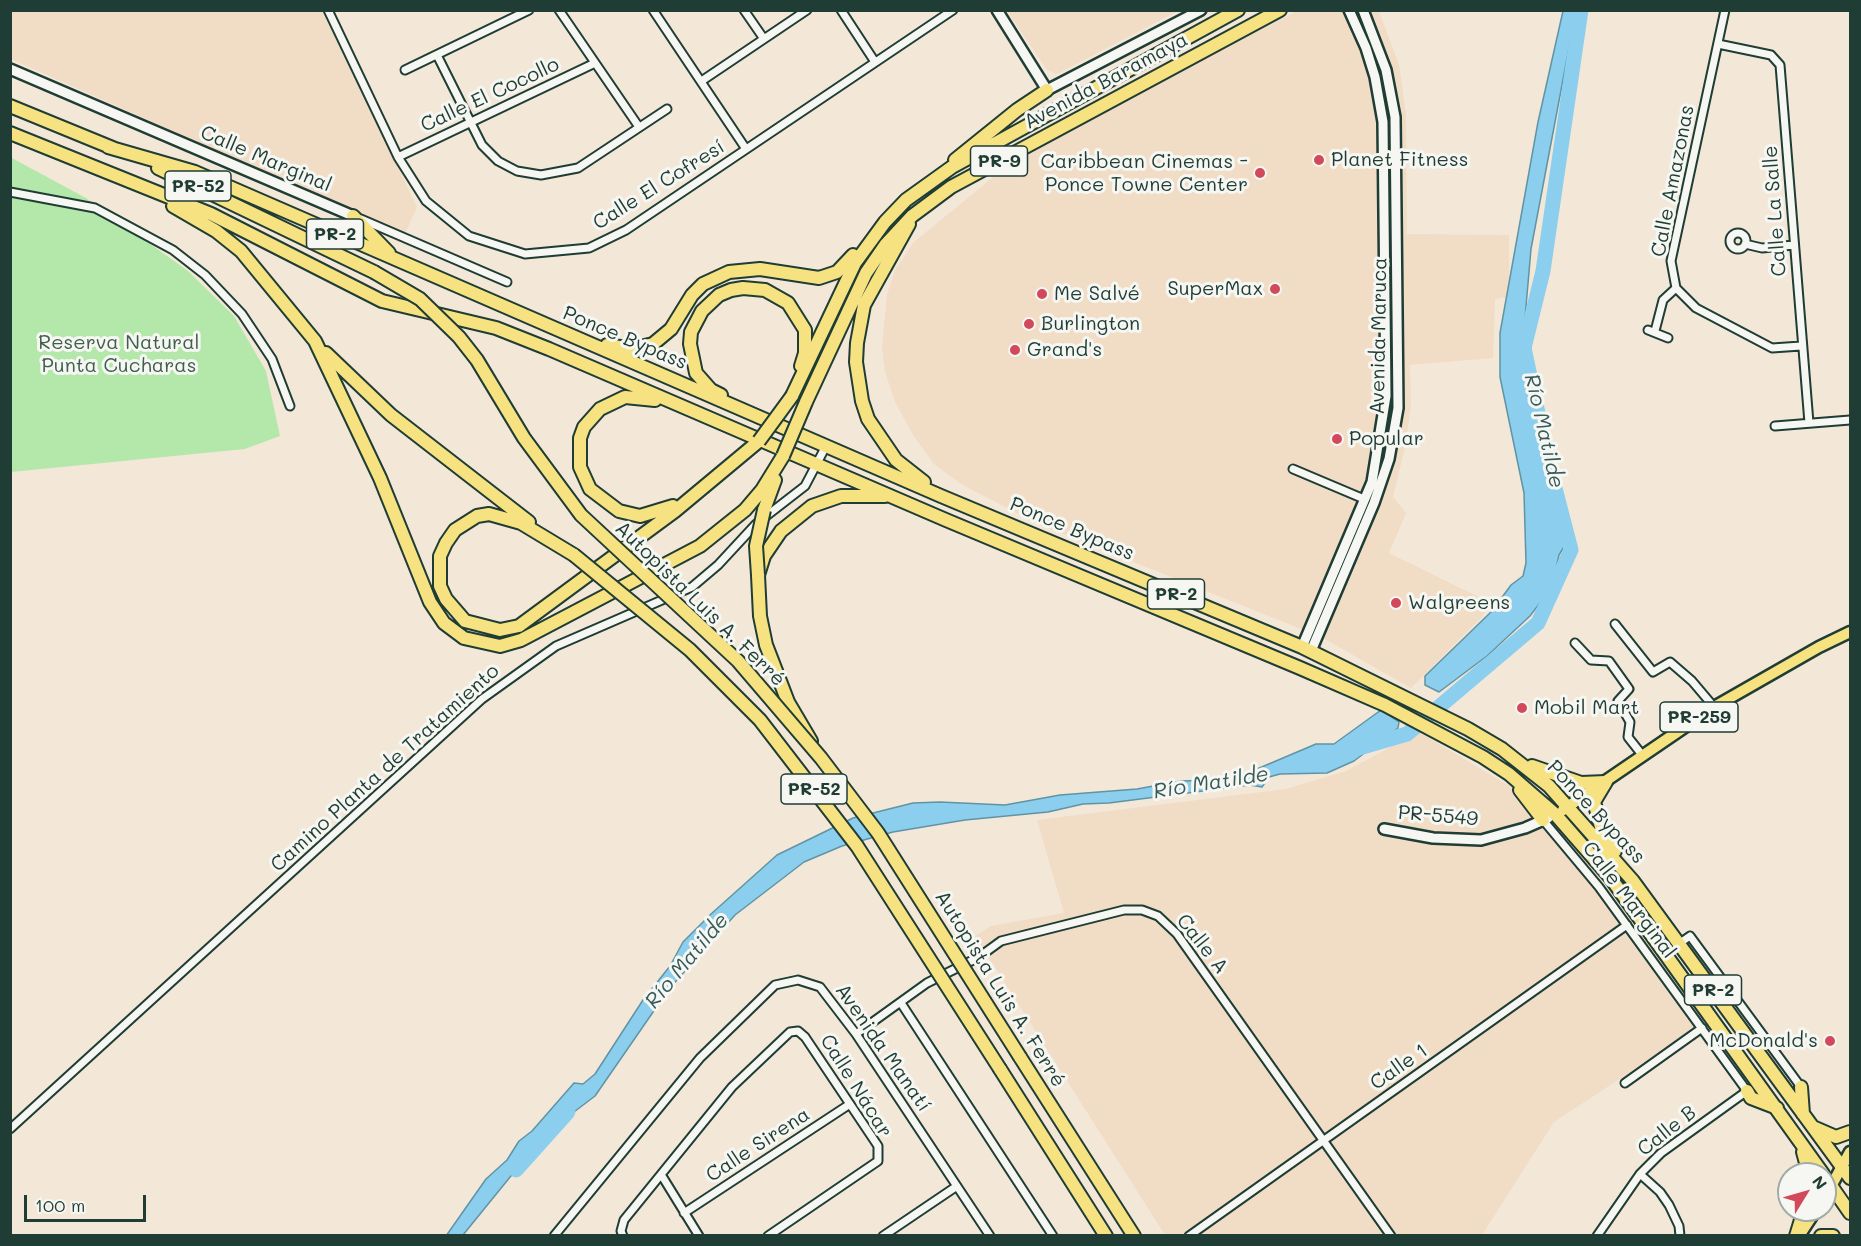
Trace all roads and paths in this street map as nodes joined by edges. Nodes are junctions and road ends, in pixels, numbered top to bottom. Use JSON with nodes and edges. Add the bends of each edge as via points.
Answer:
{"nodes":[{"id":1,"x":328,"y":10,"type":"edge"},
{"id":2,"x":529,"y":10,"type":"edge"},
{"id":3,"x":559,"y":10,"type":"edge"},
{"id":4,"x":653,"y":10,"type":"edge"},
{"id":5,"x":744,"y":10,"type":"edge"},
{"id":6,"x":807,"y":10,"type":"edge"},
{"id":7,"x":841,"y":10,"type":"edge"},
{"id":8,"x":937,"y":10,"type":"edge"},
{"id":9,"x":952,"y":10,"type":"edge"},
{"id":10,"x":997,"y":10,"type":"edge"},
{"id":11,"x":1201,"y":10,"type":"edge"},
{"id":12,"x":1238,"y":10,"type":"edge"},
{"id":13,"x":1280,"y":10,"type":"edge"},
{"id":14,"x":1349,"y":10,"type":"edge"},
{"id":15,"x":1363,"y":10,"type":"edge"},
{"id":16,"x":1725,"y":10,"type":"edge"},
{"id":17,"x":942,"y":18,"type":"junction"},
{"id":18,"x":764,"y":39,"type":"junction"},
{"id":19,"x":1718,"y":44,"type":"junction"},
{"id":20,"x":437,"y":55,"type":"junction"},
{"id":21,"x":595,"y":63,"type":"junction"},
{"id":22,"x":875,"y":63,"type":"junction"},
{"id":23,"x":10,"y":69,"type":"edge"},
{"id":24,"x":405,"y":70,"type":"dead end"},
{"id":25,"x":703,"y":81,"type":"junction"},
{"id":26,"x":1047,"y":90,"type":"junction"},
{"id":27,"x":10,"y":106,"type":"edge"},
{"id":28,"x":667,"y":109,"type":"dead end"},
{"id":29,"x":471,"y":123,"type":"junction"},
{"id":30,"x":639,"y":127,"type":"junction"},
{"id":31,"x":10,"y":133,"type":"edge"},
{"id":32,"x":108,"y":147,"type":"junction"},
{"id":33,"x":746,"y":149,"type":"junction"},
{"id":34,"x":398,"y":157,"type":"junction"},
{"id":35,"x":932,"y":179,"type":"junction"},
{"id":36,"x":146,"y":190,"type":"junction"},
{"id":37,"x":10,"y":192,"type":"edge"},
{"id":38,"x":353,"y":216,"type":"junction"},
{"id":39,"x":912,"y":216,"type":"junction"},
{"id":40,"x":885,"y":222,"type":"junction"},
{"id":41,"x":1745,"y":244,"type":"dead end"},
{"id":42,"x":1794,"y":245,"type":"junction"},
{"id":43,"x":402,"y":263,"type":"junction"},
{"id":44,"x":507,"y":282,"type":"dead end"},
{"id":45,"x":1676,"y":288,"type":"junction"},
{"id":46,"x":1668,"y":338,"type":"dead end"},
{"id":47,"x":315,"y":341,"type":"junction"},
{"id":48,"x":1801,"y":346,"type":"junction"},
{"id":49,"x":605,"y":348,"type":"junction"},
{"id":50,"x":794,"y":393,"type":"junction"},
{"id":51,"x":680,"y":405,"type":"junction"},
{"id":52,"x":290,"y":406,"type":"dead end"},
{"id":53,"x":747,"y":412,"type":"junction"},
{"id":54,"x":1851,"y":420,"type":"edge"},
{"id":55,"x":1809,"y":423,"type":"junction"},
{"id":56,"x":1775,"y":426,"type":"dead end"},
{"id":57,"x":826,"y":446,"type":"junction"},
{"id":58,"x":783,"y":456,"type":"junction"},
{"id":59,"x":816,"y":465,"type":"junction"},
{"id":60,"x":1293,"y":469,"type":"dead end"},
{"id":61,"x":894,"y":496,"type":"junction"},
{"id":62,"x":941,"y":496,"type":"junction"},
{"id":63,"x":690,"y":498,"type":"junction"},
{"id":64,"x":1364,"y":499,"type":"junction"},
{"id":65,"x":574,"y":555,"type":"junction"},
{"id":66,"x":758,"y":575,"type":"junction"},
{"id":67,"x":1615,"y":624,"type":"dead end"},
{"id":68,"x":1851,"y":632,"type":"edge"},
{"id":69,"x":1575,"y":643,"type":"dead end"},
{"id":70,"x":1307,"y":649,"type":"junction"},
{"id":71,"x":1714,"y":707,"type":"junction"},
{"id":72,"x":1510,"y":755,"type":"junction"},
{"id":73,"x":1643,"y":756,"type":"junction"},
{"id":74,"x":821,"y":758,"type":"junction"},
{"id":75,"x":1509,"y":774,"type":"junction"},
{"id":76,"x":1606,"y":782,"type":"junction"},
{"id":77,"x":1569,"y":806,"type":"junction"},
{"id":78,"x":1555,"y":814,"type":"junction"},
{"id":79,"x":1543,"y":820,"type":"junction"},
{"id":80,"x":1384,"y":829,"type":"dead end"},
{"id":81,"x":1634,"y":880,"type":"junction"},
{"id":82,"x":1627,"y":925,"type":"junction"},
{"id":83,"x":1680,"y":943,"type":"junction"},
{"id":84,"x":901,"y":1003,"type":"junction"},
{"id":85,"x":1702,"y":1028,"type":"junction"},
{"id":86,"x":856,"y":1034,"type":"junction"},
{"id":87,"x":1625,"y":1083,"type":"dead end"},
{"id":88,"x":1801,"y":1087,"type":"joint"},
{"id":89,"x":1747,"y":1091,"type":"junction"},
{"id":90,"x":850,"y":1104,"type":"junction"},
{"id":91,"x":1777,"y":1108,"type":"junction"},
{"id":92,"x":1803,"y":1115,"type":"junction"},
{"id":93,"x":1811,"y":1126,"type":"junction"},
{"id":94,"x":10,"y":1129,"type":"edge"},
{"id":95,"x":1851,"y":1132,"type":"edge"},
{"id":96,"x":1798,"y":1137,"type":"junction"},
{"id":97,"x":1324,"y":1141,"type":"junction"},
{"id":98,"x":1851,"y":1152,"type":"edge"},
{"id":99,"x":1805,"y":1162,"type":"edge"},
{"id":100,"x":1813,"y":1162,"type":"edge"},
{"id":101,"x":1842,"y":1166,"type":"junction"},
{"id":102,"x":1837,"y":1172,"type":"edge"},
{"id":103,"x":1640,"y":1174,"type":"junction"},
{"id":104,"x":662,"y":1176,"type":"junction"},
{"id":105,"x":1851,"y":1178,"type":"edge"},
{"id":106,"x":957,"y":1186,"type":"junction"},
{"id":107,"x":1837,"y":1197,"type":"edge"},
{"id":108,"x":684,"y":1213,"type":"junction"},
{"id":109,"x":1851,"y":1213,"type":"edge"},
{"id":110,"x":1808,"y":1222,"type":"edge"},
{"id":111,"x":554,"y":1236,"type":"edge"},
{"id":112,"x":623,"y":1236,"type":"edge"},
{"id":113,"x":699,"y":1236,"type":"edge"},
{"id":114,"x":768,"y":1236,"type":"edge"},
{"id":115,"x":883,"y":1236,"type":"edge"},
{"id":116,"x":990,"y":1236,"type":"edge"},
{"id":117,"x":1053,"y":1236,"type":"edge"},
{"id":118,"x":1106,"y":1236,"type":"edge"},
{"id":119,"x":1134,"y":1236,"type":"edge"},
{"id":120,"x":1189,"y":1236,"type":"edge"},
{"id":121,"x":1391,"y":1236,"type":"edge"},
{"id":122,"x":1598,"y":1236,"type":"edge"},
{"id":123,"x":1680,"y":1236,"type":"edge"},
{"id":124,"x":1798,"y":1236,"type":"edge"},
{"id":125,"x":1821,"y":1236,"type":"edge"},
{"id":126,"x":1833,"y":1236,"type":"edge"}],
"edges":[{"from":1,"to":34,"type":"street","name":"Calle El Cofresí"},
{"from":2,"to":20,"type":"street"},
{"from":3,"to":21,"type":"street"},
{"from":4,"to":25,"type":"street"},
{"from":5,"to":18,"type":"street"},
{"from":6,"to":18,"type":"street"},
{"from":7,"to":22,"type":"street"},
{"from":8,"to":17,"type":"street"},
{"from":9,"to":17,"type":"street","name":"Calle El Cofresí"},
{"from":10,"to":26,"type":"street"},
{"from":11,"to":26,"type":"street"},
{"from":12,"to":35,"type":"highway","name":"Avenida Baramaya","number":"PR-9"},
{"from":13,"to":39,"type":"highway","name":"Avenida Baramaya","number":"PR-9","via":[[951,187]]},
{"from":14,"to":64,"type":"street","name":"Avenida Maruca","via":[[1375,77],[1385,157],[1386,396],[1372,482]]},
{"from":15,"to":70,"type":"street","name":"Avenida Maruca","via":[[1386,70],[1395,117],[1398,408],[1389,459],[1374,503]]},
{"from":16,"to":19,"type":"street","name":"Calle Amazonas"},
{"from":17,"to":22,"type":"street","name":"Calle El Cofresí"},
{"from":18,"to":25,"type":"street"},
{"from":19,"to":42,"type":"street","name":"Calle La Salle","via":[[1771,55],[1780,64]]},
{"from":19,"to":45,"type":"street","name":"Calle Amazonas","via":[[1671,261]]},
{"from":20,"to":24,"type":"street"},
{"from":20,"to":29,"type":"street"},
{"from":21,"to":29,"type":"street","name":"Calle El Cocollo"},
{"from":21,"to":30,"type":"street"},
{"from":22,"to":33,"type":"street","name":"Calle El Cofresí"},
{"from":23,"to":38,"type":"street","name":"Calle Marginal"},
{"from":25,"to":33,"type":"street"},
{"from":26,"to":35,"type":"highway"},
{"from":27,"to":32,"type":"highway","number":"PR-2"},
{"from":28,"to":30,"type":"street"},
{"from":29,"to":30,"type":"street","via":[[482,145],[498,161],[517,171],[541,175],[578,168]]},
{"from":29,"to":34,"type":"street","name":"Calle El Cocollo"},
{"from":31,"to":36,"type":"highway","number":"PR-2"},
{"from":32,"to":43,"type":"highway","name":"Ponce Bypass","number":"PR-2","via":[[195,172]]},
{"from":32,"to":74,"type":"highway","name":"Autopista Luis A. Ferré","number":"PR-52","bridge":true,"via":[[191,182],[374,272],[420,299],[477,360],[524,438],[581,515],[738,661]]},
{"from":33,"to":34,"type":"street","name":"Calle El Cofresí","via":[[626,230],[589,248],[525,254],[470,236],[426,201]]},
{"from":35,"to":40,"type":"highway","name":"Avenida Baramaya","number":"PR-9"},
{"from":36,"to":47,"type":"highway","via":[[216,231],[241,251]]},
{"from":36,"to":51,"type":"highway","name":"Ponce Bypass","number":"PR-2","via":[[211,214],[382,301],[496,328]]},
{"from":37,"to":52,"type":"street","via":[[94,208],[173,250],[205,275],[242,314],[272,359]]},
{"from":38,"to":43,"type":"highway"},
{"from":38,"to":44,"type":"street","name":"Calle Marginal"},
{"from":39,"to":58,"type":"highway","name":"Avenida Baramaya","number":"PR-9","bridge":true,"via":[[866,273]]},
{"from":39,"to":62,"type":"highway","via":[[864,305],[856,343],[857,379],[868,419],[882,442],[904,467]]},
{"from":40,"to":49,"type":"highway","via":[[844,266],[830,275],[801,277],[760,269],[729,272],[703,284],[671,329],[653,344],[632,349]]},
{"from":40,"to":50,"type":"highway","name":"Avenida Baramaya","number":"PR-9","via":[[844,284]]},
{"from":41,"to":42,"type":"street","via":[[1762,248]]},
{"from":42,"to":48,"type":"street","name":"Calle La Salle"},
{"from":43,"to":49,"type":"highway","name":"Ponce Bypass","number":"PR-2","via":[[559,331],[582,335]]},
{"from":45,"to":46,"type":"street","via":[[1663,300],[1652,331]]},
{"from":45,"to":48,"type":"street","via":[[1696,308],[1773,348]]},
{"from":47,"to":58,"type":"highway","via":[[358,428],[437,616],[464,638],[487,645],[512,643],[535,634],[700,546],[725,528],[762,490]]},
{"from":47,"to":65,"type":"highway","name":"Autopista Luis A. Ferré","number":"PR-52","via":[[391,415]]},
{"from":48,"to":55,"type":"street","name":"Calle La Salle"},
{"from":49,"to":53,"type":"highway","name":"Ponce Bypass","number":"PR-2"},
{"from":50,"to":53,"type":"highway","via":[[806,340],[795,311],[765,290],[742,288],[725,292],[696,320],[690,338],[693,362],[696,373],[711,390]]},
{"from":50,"to":63,"type":"highway","name":"Avenida Baramaya","number":"PR-9","bridge":true,"via":[[765,434]]},
{"from":51,"to":59,"type":"highway","name":"Ponce Bypass","number":"PR-2"},
{"from":51,"to":63,"type":"highway","via":[[634,397],[608,404],[584,427],[578,459],[590,489],[630,515],[652,514]]},
{"from":53,"to":57,"type":"highway","name":"Ponce Bypass","number":"PR-2"},
{"from":54,"to":55,"type":"street"},
{"from":55,"to":56,"type":"street"},
{"from":57,"to":59,"type":"street","name":"Camino Planta de Tratamiento"},
{"from":57,"to":62,"type":"highway","name":"Ponce Bypass","number":"PR-2"},
{"from":58,"to":66,"type":"highway","bridge":true,"via":[[760,524],[756,546]]},
{"from":59,"to":61,"type":"highway","name":"Ponce Bypass","number":"PR-2"},
{"from":59,"to":94,"type":"street","name":"Camino Planta de Tratamiento","via":[[805,486],[756,524],[692,587],[556,646],[482,699]]},
{"from":60,"to":64,"type":"street"},
{"from":61,"to":66,"type":"highway","via":[[854,495],[826,500],[802,513],[781,531],[764,556]]},
{"from":61,"to":75,"type":"highway","name":"Ponce Bypass","number":"PR-2","via":[[1384,705]]},
{"from":62,"to":70,"type":"highway","name":"Ponce Bypass","number":"PR-2"},
{"from":63,"to":65,"type":"highway","via":[[527,621],[511,628],[488,629],[465,621],[440,586],[440,556],[446,543],[455,530],[477,516],[489,514],[521,523]]},
{"from":64,"to":70,"type":"street","name":"Avenida Maruca"},
{"from":65,"to":118,"type":"highway","name":"Autopista Luis A. Ferré","number":"PR-52","bridge":true,"via":[[690,650],[760,720],[857,846]]},
{"from":66,"to":74,"type":"highway","bridge":true,"via":[[760,616],[777,679]]},
{"from":67,"to":71,"type":"street","via":[[1653,672],[1670,662]]},
{"from":68,"to":71,"type":"main road","number":"PR-259"},
{"from":69,"to":73,"type":"street","via":[[1591,660],[1609,661],[1629,689],[1618,701],[1630,722],[1628,736]]},
{"from":70,"to":72,"type":"highway","name":"Ponce Bypass","number":"PR-2","via":[[1455,722]]},
{"from":71,"to":73,"type":"main road","number":"PR-259"},
{"from":72,"to":76,"type":"highway","via":[[1581,783]]},
{"from":72,"to":77,"type":"highway","name":"Ponce Bypass","number":"PR-2"},
{"from":73,"to":76,"type":"main road","number":"PR-259"},
{"from":74,"to":119,"type":"highway","name":"Autopista Luis A. Ferré","number":"PR-52","bridge":true,"via":[[878,833]]},
{"from":75,"to":78,"type":"highway","name":"Ponce Bypass","number":"PR-2"},
{"from":75,"to":79,"type":"highway"},
{"from":76,"to":77,"type":"main road","number":"PR-259"},
{"from":76,"to":81,"type":"highway","via":[[1594,802],[1601,827]]},
{"from":77,"to":78,"type":"main road","number":"PR-259"},
{"from":77,"to":81,"type":"highway","name":"Ponce Bypass","number":"PR-2"},
{"from":78,"to":79,"type":"street","name":"PR-5549"},
{"from":78,"to":91,"type":"highway","name":"Ponce Bypass","number":"PR-2","via":[[1635,909]]},
{"from":79,"to":80,"type":"street","name":"PR-5549","via":[[1480,840],[1433,838]]},
{"from":79,"to":82,"type":"street","name":"Calle Marginal"},
{"from":81,"to":83,"type":"highway","name":"Ponce Bypass","number":"PR-2"},
{"from":82,"to":85,"type":"street","name":"Calle Marginal"},
{"from":82,"to":97,"type":"street","name":"Calle 1"},
{"from":83,"to":88,"type":"street","name":"Calle Marginal","via":[[1690,936]]},
{"from":83,"to":92,"type":"highway","name":"Ponce Bypass","number":"PR-2"},
{"from":84,"to":86,"type":"street","name":"Calle A"},
{"from":84,"to":97,"type":"street","name":"Calle A","via":[[927,983],[979,957],[1001,941],[1125,910],[1142,910],[1158,916],[1177,934]]},
{"from":84,"to":117,"type":"street"},
{"from":85,"to":87,"type":"street"},
{"from":85,"to":89,"type":"street","name":"Calle Marginal"},
{"from":86,"to":106,"type":"street","name":"Avenida Manatí"},
{"from":86,"to":111,"type":"street","name":"Avenida Manatí","via":[[819,987],[798,980],[776,986],[700,1058]]},
{"from":88,"to":92,"type":"highway"},
{"from":89,"to":91,"type":"highway","via":[[1752,1098]]},
{"from":89,"to":103,"type":"street","name":"Calle B","via":[[1661,1153]]},
{"from":90,"to":104,"type":"street","name":"Calle Nácar","via":[[805,1037],[798,1031],[790,1032],[732,1087]]},
{"from":90,"to":108,"type":"street","name":"Calle Sirena"},
{"from":90,"to":114,"type":"street","name":"Calle Nácar","via":[[878,1146],[878,1161]]},
{"from":91,"to":96,"type":"highway","name":"Ponce Bypass","number":"PR-2"},
{"from":92,"to":93,"type":"highway","name":"Ponce Bypass","number":"PR-2"},
{"from":93,"to":95,"type":"highway","via":[[1836,1137]]},
{"from":93,"to":101,"type":"highway","name":"Ponce Bypass","number":"PR-2"},
{"from":96,"to":99,"type":"highway"},
{"from":96,"to":100,"type":"highway","name":"Ponce Bypass","number":"PR-2"},
{"from":97,"to":120,"type":"street","name":"Calle 1"},
{"from":97,"to":121,"type":"street","name":"Calle A"},
{"from":98,"to":101,"type":"main road"},
{"from":101,"to":102,"type":"main road"},
{"from":101,"to":105,"type":"highway","name":"Ponce Bypass","number":"PR-2"},
{"from":103,"to":122,"type":"street","name":"Calle B"},
{"from":103,"to":123,"type":"street","via":[[1669,1205]]},
{"from":104,"to":108,"type":"street"},
{"from":104,"to":112,"type":"street","name":"Calle Nácar","via":[[624,1220]]},
{"from":106,"to":115,"type":"street"},
{"from":106,"to":116,"type":"street","name":"Avenida Manatí"},
{"from":107,"to":109,"type":"highway","name":"Ponce Bypass","number":"PR-2"},
{"from":108,"to":113,"type":"street"},
{"from":110,"to":124,"type":"main road"},
{"from":125,"to":126,"type":"highway"}]}
